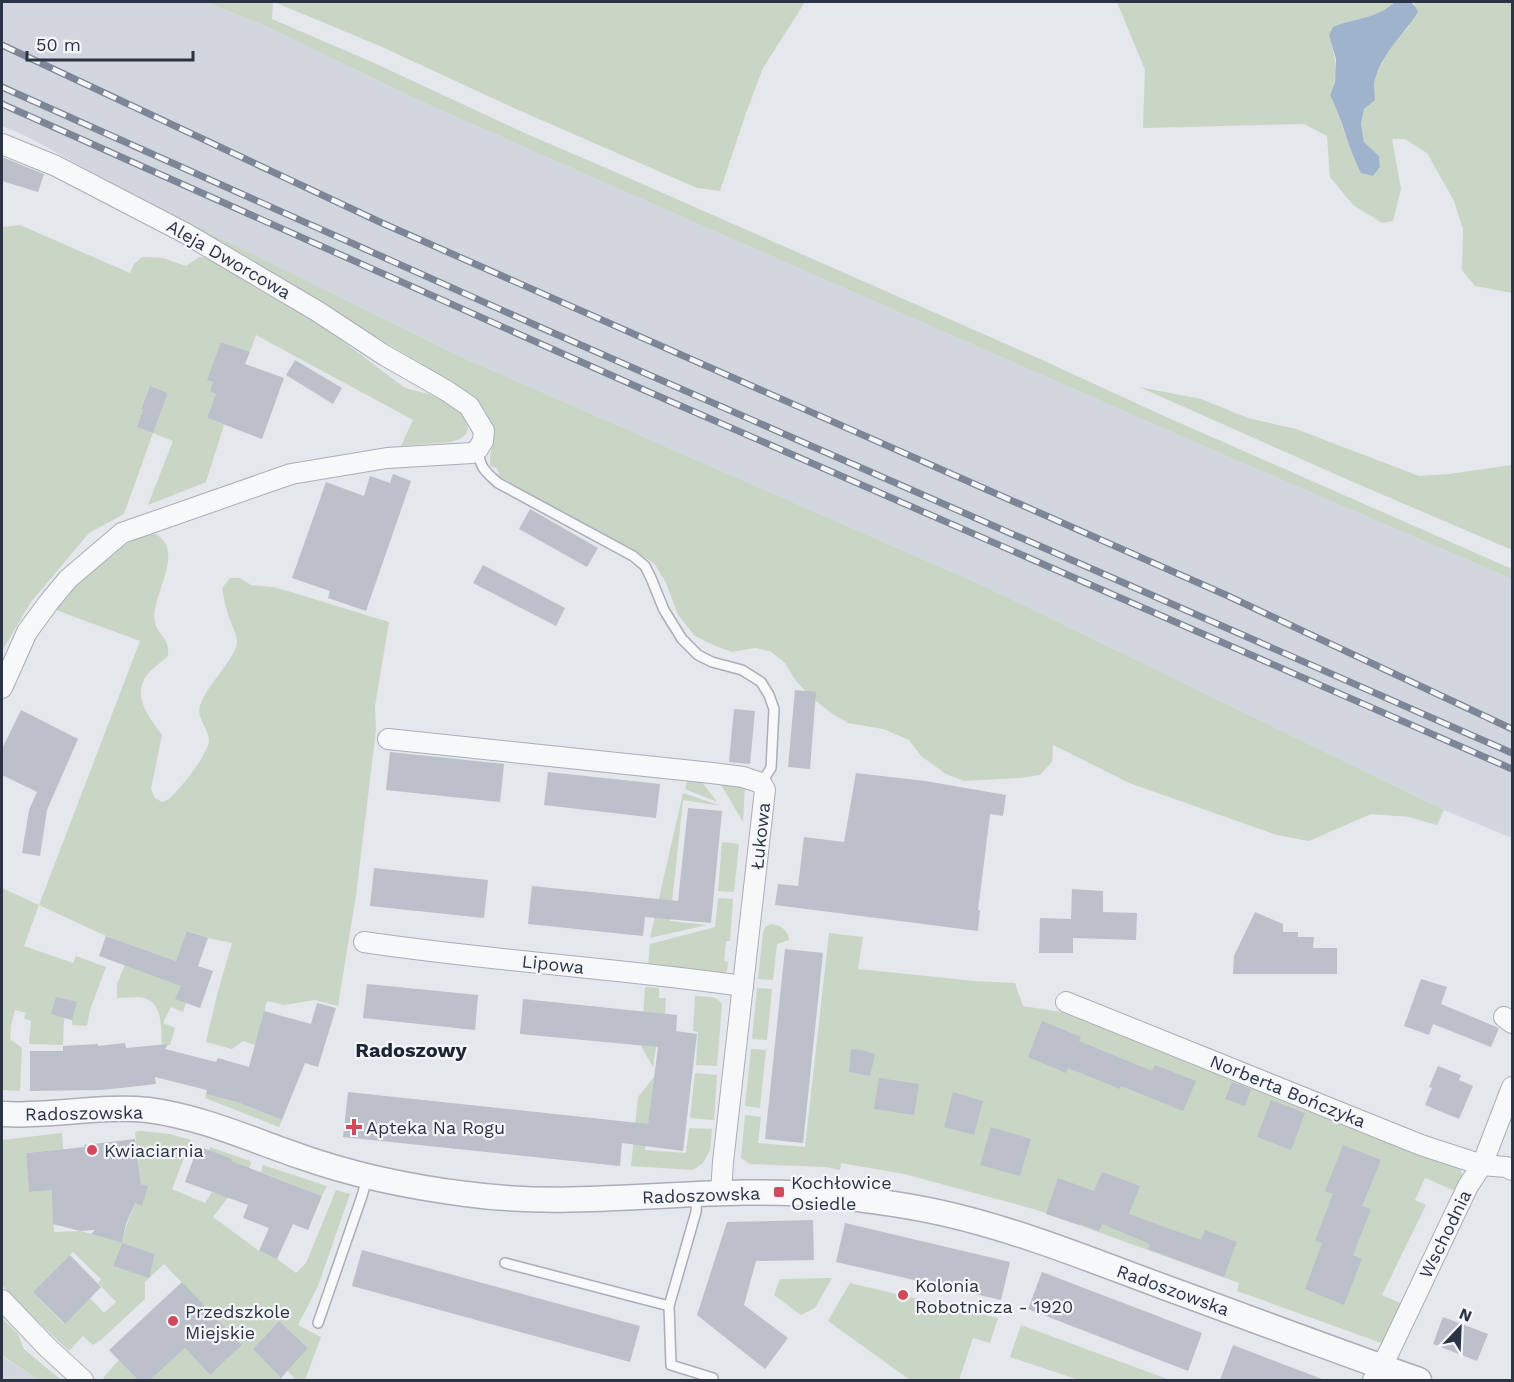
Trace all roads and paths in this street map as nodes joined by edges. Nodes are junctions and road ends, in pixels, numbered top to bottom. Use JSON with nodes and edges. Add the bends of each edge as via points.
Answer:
{"nodes":[{"id":1,"x":2,"y":144,"type":"edge"},
{"id":2,"x":478,"y":449,"type":"junction"},
{"id":3,"x":2,"y":688,"type":"edge"},
{"id":4,"x":388,"y":739,"type":"dead end"},
{"id":5,"x":762,"y":783,"type":"junction"},
{"id":6,"x":364,"y":942,"type":"dead end"},
{"id":7,"x":743,"y":986,"type":"junction"},
{"id":8,"x":1066,"y":1002,"type":"dead end"},
{"id":9,"x":1512,"y":1087,"type":"edge"},
{"id":10,"x":2,"y":1114,"type":"edge"},
{"id":11,"x":1482,"y":1165,"type":"junction"},
{"id":12,"x":1512,"y":1170,"type":"edge"},
{"id":13,"x":367,"y":1177,"type":"junction"},
{"id":14,"x":709,"y":1193,"type":"junction"},
{"id":15,"x":505,"y":1263,"type":"dead end"},
{"id":16,"x":2,"y":1300,"type":"edge"},
{"id":17,"x":669,"y":1306,"type":"junction"},
{"id":18,"x":318,"y":1323,"type":"dead end"},
{"id":19,"x":1377,"y":1374,"type":"edge"},
{"id":20,"x":713,"y":1378,"type":"dead end"},
{"id":21,"x":83,"y":1380,"type":"edge"},
{"id":22,"x":1419,"y":1380,"type":"edge"}],
"edges":[{"from":1,"to":2,"type":"street","name":"Aleja Dworcowa","via":[[56,166],[185,233],[447,391],[469,406],[483,431]]},
{"from":2,"to":3,"type":"street","via":[[472,453],[387,458],[291,474],[122,533],[68,579],[49,602],[27,632]]},
{"from":2,"to":5,"type":"lane","via":[[480,463],[498,483],[645,566],[664,610],[682,639],[698,655],[742,670],[760,682],[774,709],[771,768]]},
{"from":4,"to":5,"type":"street","name":"Łukowa","via":[[712,773]]},
{"from":5,"to":7,"type":"street","name":"Łukowa","via":[[765,790]]},
{"from":6,"to":7,"type":"street","name":"Lipowa"},
{"from":7,"to":14,"type":"street","name":"Łukowa","via":[[723,1162]]},
{"from":8,"to":11,"type":"street","name":"Norberta Bończyka","via":[[1421,1145]]},
{"from":9,"to":11,"type":"street","name":"Wschodnia"},
{"from":10,"to":13,"type":"street","name":"Radoszowska","via":[[147,1110],[220,1127]]},
{"from":11,"to":12,"type":"street","name":"Norberta Bończyka"},
{"from":11,"to":19,"type":"street","name":"Wschodnia","via":[[1468,1186]]},
{"from":13,"to":14,"type":"street","name":"Radoszowska","via":[[469,1195],[542,1200]]},
{"from":13,"to":18,"type":"lane"},
{"from":14,"to":17,"type":"lane","via":[[696,1212]]},
{"from":14,"to":19,"type":"street","name":"Radoszowska","via":[[832,1196],[939,1212],[988,1225],[1034,1239]]},
{"from":15,"to":17,"type":"lane"},
{"from":16,"to":21,"type":"street"},
{"from":17,"to":20,"type":"lane","via":[[671,1365]]},
{"from":19,"to":22,"type":"street","name":"Radoszowska"}]}
